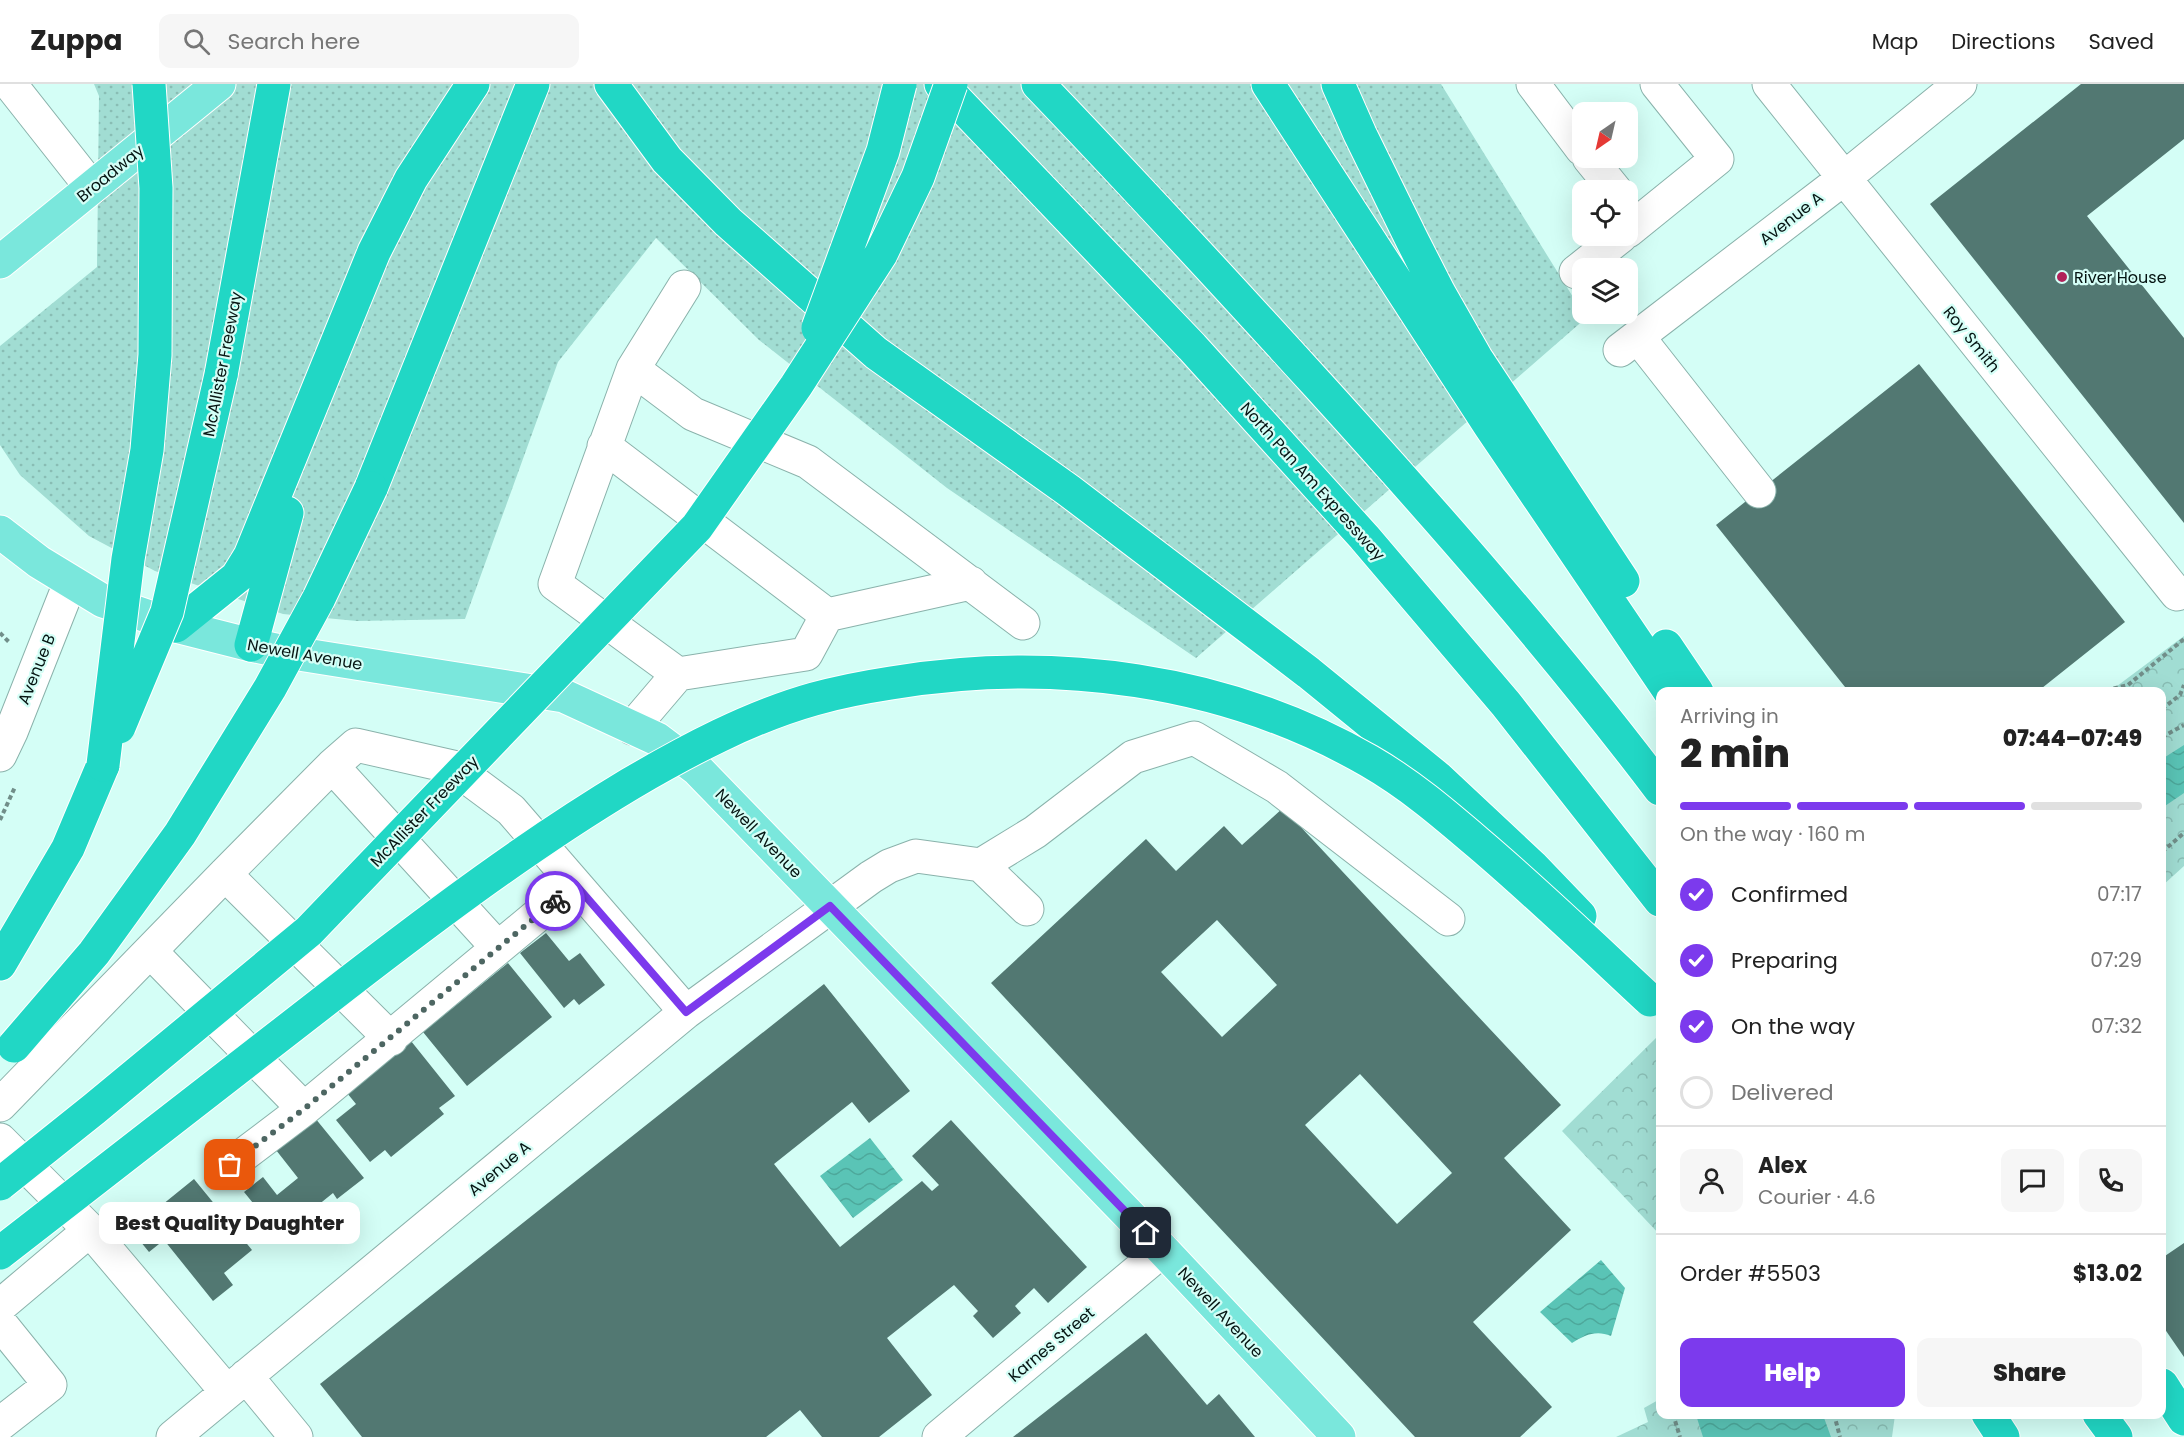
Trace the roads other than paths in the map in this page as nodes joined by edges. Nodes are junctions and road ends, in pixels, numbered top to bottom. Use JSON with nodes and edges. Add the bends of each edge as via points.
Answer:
{"nodes":[{"id":1,"x":10,"y":84,"type":"edge"},
{"id":2,"x":149,"y":84,"type":"edge"},
{"id":3,"x":219,"y":84,"type":"edge"},
{"id":4,"x":274,"y":84,"type":"edge"},
{"id":5,"x":473,"y":84,"type":"edge"},
{"id":6,"x":533,"y":84,"type":"edge"},
{"id":7,"x":611,"y":84,"type":"edge"},
{"id":8,"x":900,"y":84,"type":"edge"},
{"id":9,"x":941,"y":84,"type":"edge"},
{"id":10,"x":951,"y":84,"type":"edge"},
{"id":11,"x":1038,"y":84,"type":"edge"},
{"id":12,"x":1268,"y":84,"type":"edge"},
{"id":13,"x":1338,"y":84,"type":"edge"},
{"id":14,"x":1533,"y":84,"type":"edge"},
{"id":15,"x":1657,"y":84,"type":"edge"},
{"id":16,"x":1769,"y":84,"type":"edge"},
{"id":17,"x":1960,"y":84,"type":"edge"},
{"id":18,"x":1572,"y":136,"type":"edge"},
{"id":19,"x":1597,"y":168,"type":"edge"},
{"id":20,"x":1843,"y":178,"type":"junction"},
{"id":21,"x":1607,"y":180,"type":"edge"},
{"id":22,"x":92,"y":188,"type":"junction"},
{"id":23,"x":1638,"y":217,"type":"edge"},
{"id":24,"x":1605,"y":246,"type":"edge"},
{"id":25,"x":1591,"y":258,"type":"edge"},
{"id":26,"x":0,"y":262,"type":"edge"},
{"id":27,"x":684,"y":287,"type":"dead end"},
{"id":28,"x":633,"y":369,"type":"junction"},
{"id":29,"x":324,"y":375,"type":"junction"},
{"id":30,"x":796,"y":386,"type":"junction"},
{"id":31,"x":1505,"y":425,"type":"junction"},
{"id":32,"x":604,"y":446,"type":"junction"},
{"id":33,"x":1759,"y":491,"type":"dead end"},
{"id":34,"x":0,"y":532,"type":"edge"},
{"id":35,"x":70,"y":583,"type":"junction"},
{"id":36,"x":971,"y":583,"type":"junction"},
{"id":37,"x":2177,"y":594,"type":"dead end"},
{"id":38,"x":828,"y":615,"type":"junction"},
{"id":39,"x":1023,"y":623,"type":"dead end"},
{"id":40,"x":176,"y":626,"type":"junction"},
{"id":41,"x":251,"y":645,"type":"junction"},
{"id":42,"x":678,"y":674,"type":"junction"},
{"id":43,"x":1667,"y":687,"type":"edge"},
{"id":44,"x":1693,"y":687,"type":"edge"},
{"id":45,"x":632,"y":728,"type":"junction"},
{"id":46,"x":0,"y":755,"type":"edge"},
{"id":47,"x":104,"y":765,"type":"junction"},
{"id":48,"x":332,"y":766,"type":"junction"},
{"id":49,"x":1656,"y":784,"type":"edge"},
{"id":50,"x":981,"y":865,"type":"junction"},
{"id":51,"x":225,"y":874,"type":"junction"},
{"id":52,"x":575,"y":884,"type":"junction"},
{"id":53,"x":1656,"y":895,"type":"edge"},
{"id":54,"x":830,"y":906,"type":"junction"},
{"id":55,"x":1027,"y":909,"type":"dead end"},
{"id":56,"x":1448,"y":919,"type":"dead end"},
{"id":57,"x":498,"y":948,"type":"junction"},
{"id":58,"x":150,"y":951,"type":"junction"},
{"id":59,"x":0,"y":964,"type":"edge"},
{"id":60,"x":1655,"y":1006,"type":"edge"},
{"id":61,"x":686,"y":1012,"type":"junction"},
{"id":62,"x":391,"y":1039,"type":"junction"},
{"id":63,"x":0,"y":1061,"type":"edge"},
{"id":64,"x":0,"y":1106,"type":"edge"},
{"id":65,"x":304,"y":1109,"type":"junction"},
{"id":66,"x":0,"y":1140,"type":"edge"},
{"id":67,"x":230,"y":1165,"type":"dead end"},
{"id":68,"x":0,"y":1184,"type":"edge"},
{"id":69,"x":90,"y":1230,"type":"junction"},
{"id":70,"x":1163,"y":1250,"type":"junction"},
{"id":71,"x":0,"y":1253,"type":"edge"},
{"id":72,"x":0,"y":1306,"type":"edge"},
{"id":73,"x":0,"y":1323,"type":"edge"},
{"id":74,"x":237,"y":1384,"type":"junction"},
{"id":75,"x":2166,"y":1391,"type":"edge"},
{"id":76,"x":1991,"y":1419,"type":"edge"},
{"id":77,"x":2097,"y":1419,"type":"edge"},
{"id":78,"x":2103,"y":1419,"type":"edge"},
{"id":79,"x":2164,"y":1419,"type":"edge"},
{"id":80,"x":2184,"y":1419,"type":"edge"},
{"id":81,"x":0,"y":1424,"type":"edge"},
{"id":82,"x":173,"y":1437,"type":"edge"},
{"id":83,"x":296,"y":1437,"type":"edge"},
{"id":84,"x":939,"y":1437,"type":"edge"},
{"id":85,"x":1339,"y":1437,"type":"edge"},
{"id":86,"x":2003,"y":1437,"type":"edge"},
{"id":87,"x":2109,"y":1437,"type":"edge"},
{"id":88,"x":2116,"y":1437,"type":"edge"},
{"id":89,"x":2177,"y":1437,"type":"edge"}],
"edges":[{"from":1,"to":22,"type":"street"},
{"from":2,"to":47,"type":"highway","bridge":true,"via":[[156,189],[154,367],[147,450],[129,559]]},
{"from":3,"to":22,"type":"main road","name":"Broadway"},
{"from":4,"to":47,"type":"highway","name":"McAllister Freeway","bridge":true,"via":[[221,375],[167,612]]},
{"from":5,"to":29,"type":"highway","via":[[411,179],[374,252]]},
{"from":6,"to":63,"type":"highway","bridge":true,"via":[[371,488],[319,598],[270,688],[180,834],[94,953]]},
{"from":7,"to":60,"type":"highway","bridge":true,"via":[[667,160],[728,222],[876,353],[1096,511],[1309,673],[1438,778],[1586,922]]},
{"from":8,"to":30,"type":"highway","bridge":true,"via":[[883,152]]},
{"from":9,"to":53,"type":"highway","name":"North Pan Am Expressway","via":[[1192,346],[1364,537],[1506,704]]},
{"from":10,"to":30,"type":"highway","bridge":true,"via":[[918,177],[881,254]]},
{"from":11,"to":49,"type":"highway","via":[[1168,220],[1413,490],[1609,722]]},
{"from":12,"to":31,"type":"highway"},
{"from":13,"to":31,"type":"highway","via":[[1439,293],[1476,358]]},
{"from":14,"to":18,"type":"street"},
{"from":15,"to":23,"type":"street","via":[[1717,159]]},
{"from":16,"to":20,"type":"street","name":"Roy Smith"},
{"from":17,"to":20,"type":"street","name":"Avenue A"},
{"from":19,"to":21,"type":"street"},
{"from":20,"to":33,"type":"street","name":"Avenue A","via":[[1629,343]]},
{"from":20,"to":37,"type":"street","name":"Roy Smith"},
{"from":22,"to":26,"type":"main road","name":"Broadway"},
{"from":24,"to":25,"type":"street"},
{"from":27,"to":28,"type":"street"},
{"from":28,"to":32,"type":"street"},
{"from":28,"to":36,"type":"street","via":[[693,414],[808,462]]},
{"from":29,"to":40,"type":"highway","via":[[250,556],[237,577]]},
{"from":29,"to":41,"type":"highway"},
{"from":30,"to":68,"type":"highway","name":"McAllister Freeway","bridge":true,"via":[[697,527],[309,931]]},
{"from":31,"to":43,"type":"highway"},
{"from":31,"to":44,"type":"highway"},
{"from":32,"to":38,"type":"street"},
{"from":32,"to":42,"type":"street","via":[[555,584]]},
{"from":34,"to":35,"type":"main road","name":"Newell Avenue"},
{"from":35,"to":40,"type":"main road","name":"Newell Avenue","via":[[103,601]]},
{"from":35,"to":46,"type":"street","name":"Avenue B"},
{"from":36,"to":38,"type":"street"},
{"from":36,"to":39,"type":"street"},
{"from":38,"to":42,"type":"street","via":[[806,654]]},
{"from":40,"to":41,"type":"main road","name":"Newell Avenue"},
{"from":41,"to":45,"type":"main road","name":"Newell Avenue","via":[[564,696]]},
{"from":42,"to":45,"type":"street"},
{"from":45,"to":54,"type":"main road","name":"Newell Avenue","via":[[657,739],[697,769]]},
{"from":47,"to":59,"type":"highway","name":"McAllister Freeway","via":[[68,848]]},
{"from":48,"to":51,"type":"street"},
{"from":48,"to":52,"type":"street","via":[[356,745],[453,768],[511,810]]},
{"from":48,"to":57,"type":"street"},
{"from":50,"to":54,"type":"street","name":"Avenue A","via":[[916,856],[889,866]]},
{"from":50,"to":55,"type":"street"},
{"from":50,"to":56,"type":"street","via":[[1035,832],[1133,757],[1194,738],[1277,787]]},
{"from":51,"to":58,"type":"street"},
{"from":51,"to":62,"type":"street"},
{"from":52,"to":57,"type":"street"},
{"from":52,"to":61,"type":"street"},
{"from":54,"to":61,"type":"street","name":"Avenue A"},
{"from":54,"to":70,"type":"main road","name":"Newell Avenue"},
{"from":57,"to":62,"type":"street"},
{"from":58,"to":64,"type":"street"},
{"from":58,"to":65,"type":"street"},
{"from":60,"to":71,"type":"highway","bridge":true,"via":[[1513,873],[1425,798],[1372,763],[1315,733],[1234,702],[1122,679],[995,672],[927,677],[814,699],[768,715],[713,738],[606,799],[432,917]]},
{"from":61,"to":74,"type":"street","name":"Avenue A"},
{"from":62,"to":65,"type":"street"},
{"from":65,"to":67,"type":"street"},
{"from":66,"to":69,"type":"street"},
{"from":69,"to":72,"type":"street"},
{"from":69,"to":74,"type":"street"},
{"from":70,"to":84,"type":"street","name":"Karnes Street"},
{"from":70,"to":85,"type":"main road","name":"Newell Avenue"},
{"from":73,"to":81,"type":"street","via":[[50,1385]]},
{"from":74,"to":82,"type":"street","name":"Avenue A"},
{"from":74,"to":83,"type":"street"},
{"from":75,"to":80,"type":"highway"},
{"from":76,"to":86,"type":"highway"},
{"from":77,"to":87,"type":"highway"},
{"from":78,"to":88,"type":"highway"},
{"from":79,"to":89,"type":"highway"}]}
